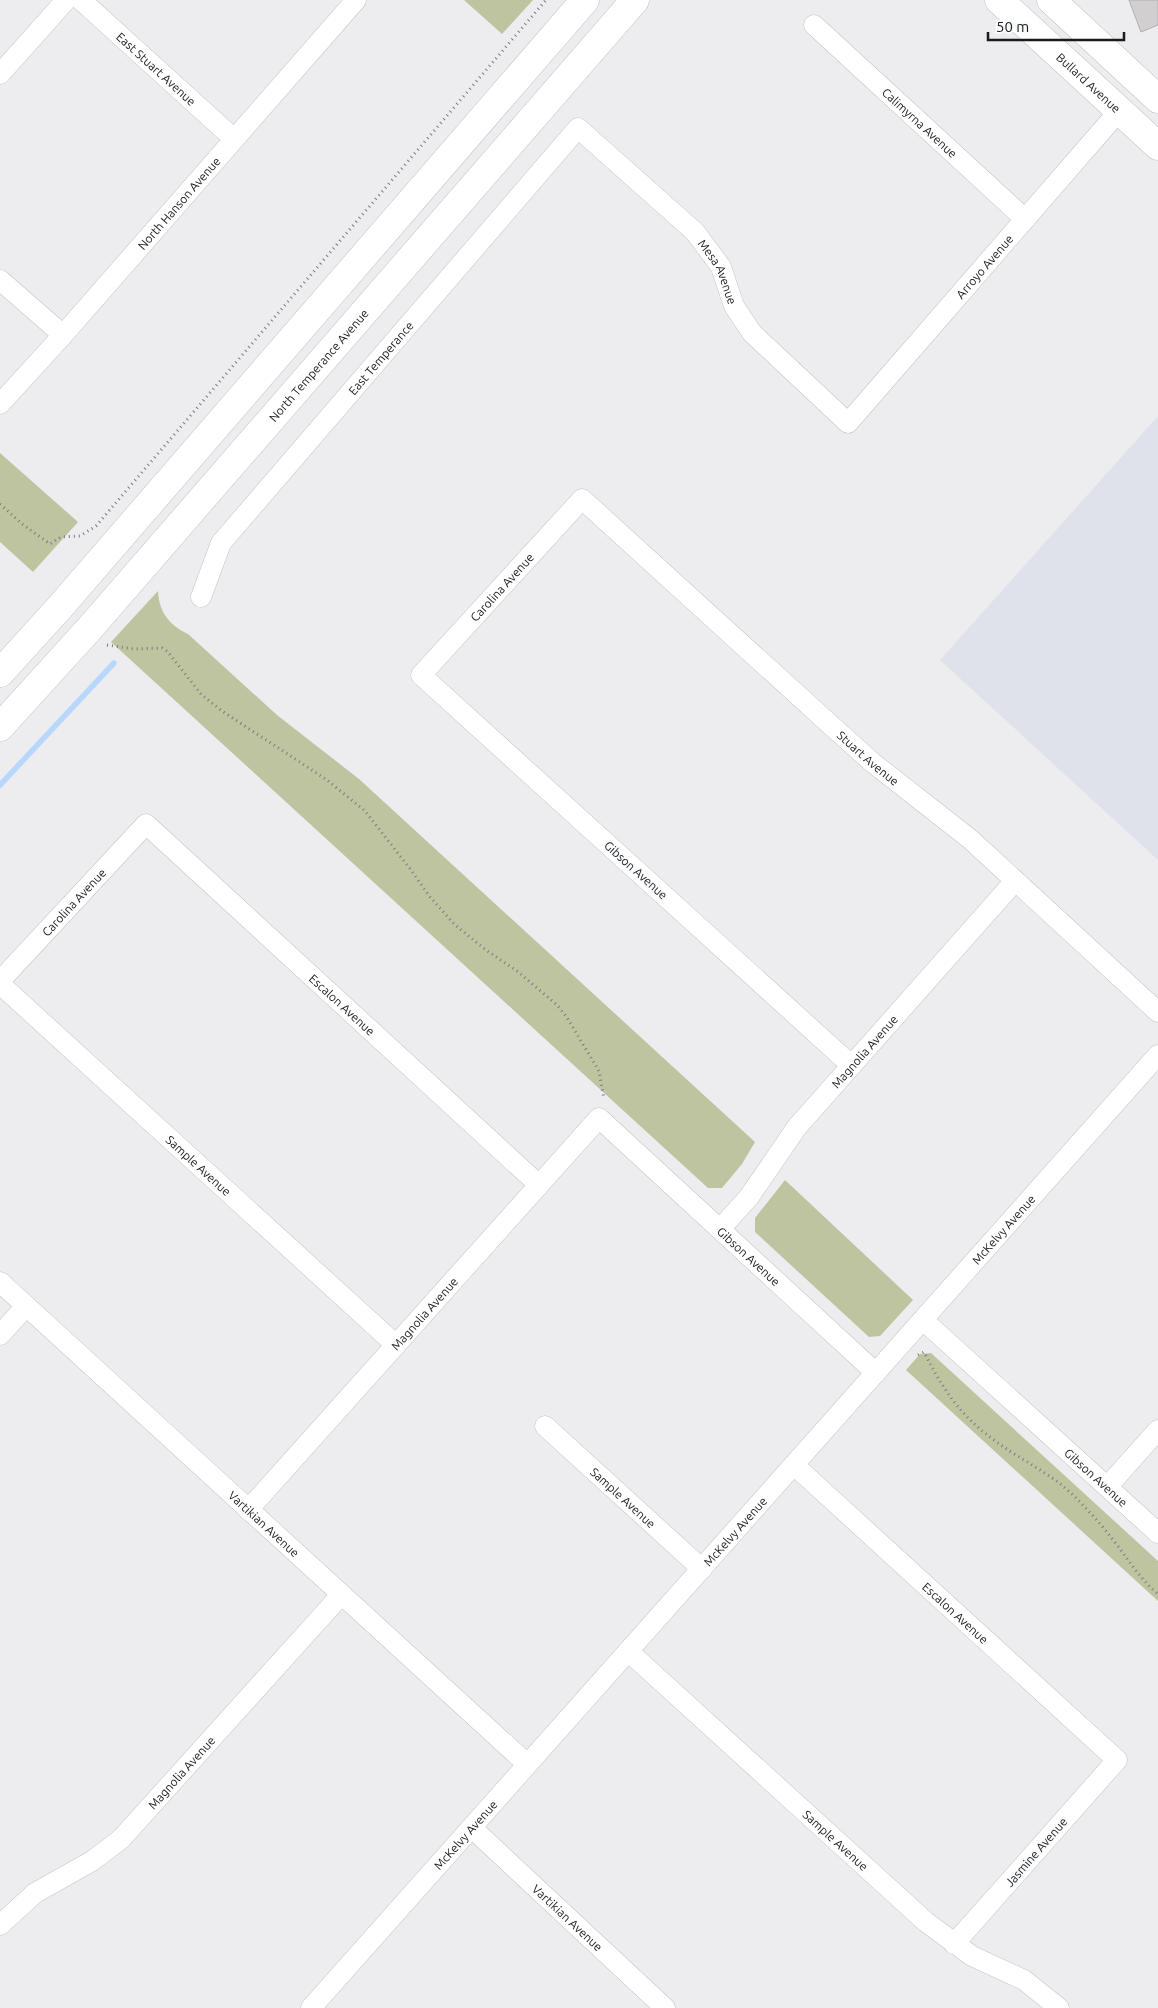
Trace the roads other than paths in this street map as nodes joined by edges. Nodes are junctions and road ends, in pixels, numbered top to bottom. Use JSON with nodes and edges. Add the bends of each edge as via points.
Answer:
{"nodes":[{"id":1,"x":66,"y":0,"type":"edge"},
{"id":2,"x":81,"y":0,"type":"edge"},
{"id":3,"x":356,"y":0,"type":"edge"},
{"id":4,"x":585,"y":0,"type":"edge"},
{"id":5,"x":635,"y":0,"type":"edge"},
{"id":6,"x":999,"y":0,"type":"edge"},
{"id":7,"x":1051,"y":0,"type":"edge"},
{"id":8,"x":814,"y":26,"type":"dead end"},
{"id":9,"x":0,"y":74,"type":"edge"},
{"id":10,"x":1158,"y":99,"type":"edge"},
{"id":11,"x":1119,"y":111,"type":"junction"},
{"id":12,"x":1158,"y":121,"type":"edge"},
{"id":13,"x":578,"y":128,"type":"joint"},
{"id":14,"x":234,"y":138,"type":"junction"},
{"id":15,"x":1158,"y":146,"type":"edge"},
{"id":16,"x":1025,"y":219,"type":"junction"},
{"id":17,"x":0,"y":280,"type":"edge"},
{"id":18,"x":63,"y":335,"type":"junction"},
{"id":19,"x":0,"y":404,"type":"edge"},
{"id":20,"x":848,"y":423,"type":"joint"},
{"id":21,"x":582,"y":499,"type":"joint"},
{"id":22,"x":201,"y":596,"type":"dead end"},
{"id":23,"x":0,"y":673,"type":"edge"},
{"id":24,"x":421,"y":675,"type":"joint"},
{"id":25,"x":0,"y":726,"type":"edge"},
{"id":26,"x":146,"y":824,"type":"joint"},
{"id":27,"x":1016,"y":881,"type":"junction"},
{"id":28,"x":0,"y":983,"type":"edge"},
{"id":29,"x":1158,"y":1012,"type":"edge"},
{"id":30,"x":1158,"y":1055,"type":"edge"},
{"id":31,"x":851,"y":1065,"type":"junction"},
{"id":32,"x":605,"y":1111,"type":"joint"},
{"id":33,"x":538,"y":1185,"type":"junction"},
{"id":34,"x":721,"y":1228,"type":"junction"},
{"id":35,"x":0,"y":1282,"type":"edge"},
{"id":36,"x":26,"y":1306,"type":"junction"},
{"id":37,"x":923,"y":1320,"type":"junction"},
{"id":38,"x":0,"y":1335,"type":"edge"},
{"id":39,"x":396,"y":1345,"type":"junction"},
{"id":40,"x":876,"y":1373,"type":"junction"},
{"id":41,"x":544,"y":1426,"type":"dead end"},
{"id":42,"x":1158,"y":1430,"type":"edge"},
{"id":43,"x":794,"y":1465,"type":"junction"},
{"id":44,"x":1108,"y":1486,"type":"junction"},
{"id":45,"x":248,"y":1510,"type":"junction"},
{"id":46,"x":1158,"y":1533,"type":"edge"},
{"id":47,"x":702,"y":1568,"type":"junction"},
{"id":48,"x":341,"y":1595,"type":"junction"},
{"id":49,"x":628,"y":1650,"type":"junction"},
{"id":50,"x":1117,"y":1760,"type":"joint"},
{"id":51,"x":528,"y":1764,"type":"junction"},
{"id":52,"x":472,"y":1828,"type":"junction"},
{"id":53,"x":0,"y":1925,"type":"edge"},
{"id":54,"x":954,"y":1944,"type":"junction"},
{"id":55,"x":657,"y":2005,"type":"edge"},
{"id":56,"x":311,"y":2008,"type":"edge"},
{"id":57,"x":1059,"y":2008,"type":"edge"}],
"edges":[{"from":1,"to":9,"type":"street"},
{"from":2,"to":14,"type":"street","name":"East Stuart Avenue"},
{"from":3,"to":14,"type":"street","name":"North Hanson Avenue"},
{"from":4,"to":23,"type":"main road"},
{"from":5,"to":25,"type":"main road","name":"North Temperance Avenue","via":[[90,628]]},
{"from":6,"to":11,"type":"main road","name":"Bullard Avenue"},
{"from":7,"to":10,"type":"main road"},
{"from":8,"to":16,"type":"street","name":"Calimyrna Avenue"},
{"from":11,"to":12,"type":"main road","via":[[1137,107]]},
{"from":11,"to":15,"type":"main road","name":"Bullard Avenue"},
{"from":11,"to":16,"type":"street","name":"Arroyo Avenue"},
{"from":13,"to":20,"type":"street","name":"Mesa Avenue","via":[[695,232],[721,267],[734,306],[752,333]]},
{"from":13,"to":22,"type":"street","name":"East Temperance","via":[[221,543]]},
{"from":14,"to":18,"type":"street","name":"North Hanson Avenue"},
{"from":16,"to":20,"type":"street","name":"Arroyo Avenue"},
{"from":17,"to":18,"type":"street"},
{"from":18,"to":19,"type":"street","name":"North Hanson Avenue"},
{"from":21,"to":24,"type":"street","name":"Carolina Avenue"},
{"from":21,"to":27,"type":"street","name":"Stuart Avenue","via":[[860,751],[970,839]]},
{"from":24,"to":31,"type":"street","name":"Gibson Avenue"},
{"from":26,"to":28,"type":"street","name":"Carolina Avenue"},
{"from":26,"to":33,"type":"street","name":"Escalon Avenue"},
{"from":27,"to":29,"type":"street","name":"Stuart Avenue"},
{"from":27,"to":31,"type":"street","name":"Magnolia Avenue"},
{"from":28,"to":39,"type":"street","name":"Sample Avenue"},
{"from":30,"to":37,"type":"street","name":"McKelvy Avenue"},
{"from":31,"to":34,"type":"street","name":"Magnolia Avenue","via":[[797,1127],[750,1197]]},
{"from":32,"to":33,"type":"street","name":"Magnolia Avenue"},
{"from":32,"to":34,"type":"street","name":"Gibson Avenue"},
{"from":33,"to":39,"type":"street","name":"Magnolia Avenue"},
{"from":34,"to":40,"type":"street","name":"Gibson Avenue"},
{"from":35,"to":36,"type":"street","name":"Vartikian Avenue"},
{"from":36,"to":38,"type":"street"},
{"from":36,"to":45,"type":"street","name":"Vartikian Avenue"},
{"from":37,"to":40,"type":"street","name":"McKelvy Avenue"},
{"from":37,"to":44,"type":"street","name":"Gibson Avenue"},
{"from":39,"to":45,"type":"street","name":"Magnolia Avenue"},
{"from":40,"to":43,"type":"street","name":"McKelvy Avenue"},
{"from":41,"to":47,"type":"street","name":"Sample Avenue"},
{"from":42,"to":44,"type":"street"},
{"from":43,"to":47,"type":"street","name":"McKelvy Avenue"},
{"from":43,"to":50,"type":"street","name":"Escalon Avenue"},
{"from":44,"to":46,"type":"street","name":"Gibson Avenue"},
{"from":45,"to":48,"type":"street","name":"Vartikian Avenue"},
{"from":47,"to":49,"type":"street","name":"McKelvy Avenue"},
{"from":48,"to":51,"type":"street","name":"Vartikian Avenue"},
{"from":48,"to":53,"type":"street","name":"Magnolia Avenue","via":[[121,1839],[92,1861],[35,1893]]},
{"from":49,"to":51,"type":"street","name":"McKelvy Avenue"},
{"from":49,"to":54,"type":"street","name":"Sample Avenue"},
{"from":50,"to":54,"type":"street","name":"Jasmine Avenue"},
{"from":51,"to":52,"type":"street","name":"McKelvy Avenue"},
{"from":52,"to":55,"type":"street","name":"Vartikian Avenue"},
{"from":52,"to":56,"type":"street","name":"McKelvy Avenue"},
{"from":54,"to":57,"type":"street","name":"Sample Avenue","via":[[1024,1980]]}]}
